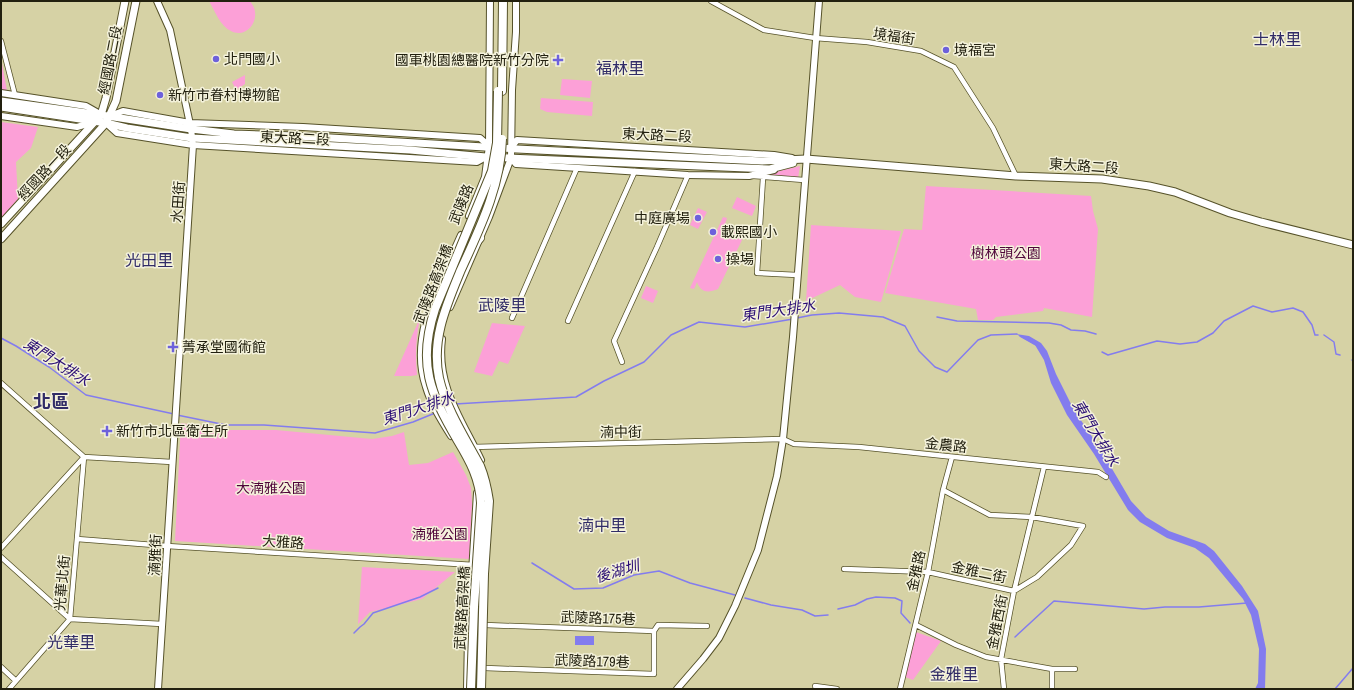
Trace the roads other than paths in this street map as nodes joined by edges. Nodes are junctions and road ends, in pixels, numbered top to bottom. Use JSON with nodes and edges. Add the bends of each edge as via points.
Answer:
{"nodes":[{"id":1,"x":125,"y":1,"type":"edge"},
{"id":2,"x":136,"y":1,"type":"edge"},
{"id":3,"x":157,"y":1,"type":"edge"},
{"id":4,"x":490,"y":1,"type":"edge"},
{"id":5,"x":498,"y":1,"type":"edge"},
{"id":6,"x":503,"y":1,"type":"edge"},
{"id":7,"x":516,"y":1,"type":"edge"},
{"id":8,"x":710,"y":1,"type":"edge"},
{"id":9,"x":818,"y":1,"type":"edge"},
{"id":10,"x":815,"y":38,"type":"junction"},
{"id":11,"x":1,"y":41,"type":"edge"},
{"id":12,"x":500,"y":91,"type":"junction"},
{"id":13,"x":1,"y":93,"type":"edge"},
{"id":14,"x":14,"y":95,"type":"junction"},
{"id":15,"x":1,"y":101,"type":"edge"},
{"id":16,"x":1,"y":107,"type":"edge"},
{"id":17,"x":101,"y":115,"type":"junction"},
{"id":18,"x":1,"y":116,"type":"edge"},
{"id":19,"x":110,"y":116,"type":"junction"},
{"id":20,"x":95,"y":122,"type":"junction"},
{"id":21,"x":106,"y":123,"type":"junction"},
{"id":22,"x":191,"y":126,"type":"junction"},
{"id":23,"x":193,"y":141,"type":"junction"},
{"id":24,"x":488,"y":146,"type":"junction"},
{"id":25,"x":511,"y":148,"type":"junction"},
{"id":26,"x":486,"y":157,"type":"junction"},
{"id":27,"x":511,"y":158,"type":"junction"},
{"id":28,"x":806,"y":159,"type":"junction"},
{"id":29,"x":578,"y":168,"type":"junction"},
{"id":30,"x":635,"y":171,"type":"junction"},
{"id":31,"x":688,"y":175,"type":"junction"},
{"id":32,"x":749,"y":176,"type":"junction"},
{"id":33,"x":1016,"y":176,"type":"junction"},
{"id":34,"x":763,"y":178,"type":"junction"},
{"id":35,"x":804,"y":180,"type":"junction"},
{"id":36,"x":1,"y":224,"type":"edge"},
{"id":37,"x":461,"y":236,"type":"junction"},
{"id":38,"x":480,"y":238,"type":"junction"},
{"id":39,"x":1,"y":239,"type":"edge"},
{"id":40,"x":1353,"y":245,"type":"edge"},
{"id":41,"x":462,"y":258,"type":"junction"},
{"id":42,"x":797,"y":275,"type":"junction"},
{"id":43,"x":512,"y":318,"type":"dead end"},
{"id":44,"x":568,"y":321,"type":"dead end"},
{"id":45,"x":622,"y":362,"type":"dead end"},
{"id":46,"x":1,"y":383,"type":"edge"},
{"id":47,"x":446,"y":386,"type":"junction"},
{"id":48,"x":427,"y":388,"type":"junction"},
{"id":49,"x":175,"y":422,"type":"joint"},
{"id":50,"x":783,"y":439,"type":"junction"},
{"id":51,"x":474,"y":446,"type":"junction"},
{"id":52,"x":463,"y":450,"type":"junction"},
{"id":53,"x":84,"y":457,"type":"junction"},
{"id":54,"x":952,"y":457,"type":"junction"},
{"id":55,"x":472,"y":458,"type":"junction"},
{"id":56,"x":172,"y":462,"type":"junction"},
{"id":57,"x":1044,"y":467,"type":"junction"},
{"id":58,"x":1106,"y":477,"type":"dead end"},
{"id":59,"x":943,"y":490,"type":"junction"},
{"id":60,"x":1032,"y":518,"type":"junction"},
{"id":61,"x":77,"y":538,"type":"junction"},
{"id":62,"x":168,"y":546,"type":"junction"},
{"id":63,"x":1,"y":548,"type":"edge"},
{"id":64,"x":1,"y":557,"type":"edge"},
{"id":65,"x":472,"y":565,"type":"junction"},
{"id":66,"x":488,"y":567,"type":"junction"},
{"id":67,"x":844,"y":568,"type":"dead end"},
{"id":68,"x":928,"y":572,"type":"junction"},
{"id":69,"x":472,"y":580,"type":"junction"},
{"id":70,"x":487,"y":580,"type":"junction"},
{"id":71,"x":1014,"y":590,"type":"junction"},
{"id":72,"x":478,"y":606,"type":"junction"},
{"id":73,"x":70,"y":619,"type":"junction"},
{"id":74,"x":162,"y":624,"type":"junction"},
{"id":75,"x":485,"y":625,"type":"junction"},
{"id":76,"x":916,"y":625,"type":"junction"},
{"id":77,"x":707,"y":626,"type":"dead end"},
{"id":78,"x":654,"y":631,"type":"junction"},
{"id":79,"x":1001,"y":659,"type":"junction"},
{"id":80,"x":1,"y":667,"type":"edge"},
{"id":81,"x":485,"y":668,"type":"junction"},
{"id":82,"x":1075,"y":668,"type":"dead end"},
{"id":83,"x":1052,"y":669,"type":"junction"},
{"id":84,"x":16,"y":681,"type":"junction"},
{"id":85,"x":815,"y":686,"type":"dead end"},
{"id":86,"x":9,"y":689,"type":"edge"},
{"id":87,"x":158,"y":689,"type":"edge"},
{"id":88,"x":467,"y":689,"type":"edge"},
{"id":89,"x":471,"y":689,"type":"edge"},
{"id":90,"x":476,"y":689,"type":"edge"},
{"id":91,"x":481,"y":689,"type":"edge"},
{"id":92,"x":484,"y":689,"type":"edge"},
{"id":93,"x":677,"y":689,"type":"edge"},
{"id":94,"x":837,"y":689,"type":"edge"},
{"id":95,"x":900,"y":689,"type":"edge"},
{"id":96,"x":1004,"y":689,"type":"edge"},
{"id":97,"x":1052,"y":689,"type":"edge"}],
"edges":[{"from":1,"to":17,"type":"main road","name":"經國路二段"},
{"from":2,"to":19,"type":"main road","name":"經國路二段","via":[[116,101]]},
{"from":3,"to":22,"type":"street","name":"水田街","via":[[170,30]]},
{"from":4,"to":24,"type":"street","name":"武陵路"},
{"from":5,"to":12,"type":"highway","name":"武陵路高架橋"},
{"from":6,"to":12,"type":"highway","name":"武陵路高架橋"},
{"from":7,"to":25,"type":"street"},
{"from":8,"to":10,"type":"street","name":"境福街","via":[[764,30]]},
{"from":9,"to":10,"type":"street"},
{"from":10,"to":28,"type":"street"},
{"from":10,"to":33,"type":"street","name":"境福街","via":[[867,42],[921,51],[954,66],[993,128]]},
{"from":11,"to":14,"type":"street"},
{"from":12,"to":55,"type":"highway","name":"武陵路高架橋","bridge":true,"via":[[497,143],[492,171],[435,308],[426,348],[431,387],[441,410]]},
{"from":13,"to":14,"type":"street","name":"東大路二段"},
{"from":14,"to":17,"type":"street","name":"東大路二段","via":[[86,106]]},
{"from":15,"to":17,"type":"main road","name":"東大路二段"},
{"from":16,"to":20,"type":"main road","name":"東大路二段"},
{"from":17,"to":19,"type":"main road","name":"東大路二段"},
{"from":17,"to":20,"type":"main road","name":"經國路一段"},
{"from":18,"to":20,"type":"street","name":"東大路二段","via":[[77,127]]},
{"from":19,"to":21,"type":"main road","name":"經國路二段"},
{"from":19,"to":22,"type":"main road","name":"東大路二段"},
{"from":20,"to":21,"type":"main road","name":"東大路二段"},
{"from":20,"to":36,"type":"main road","name":"經國路一段"},
{"from":21,"to":23,"type":"main road","name":"東大路二段"},
{"from":21,"to":39,"type":"main road","name":"經國路一段"},
{"from":22,"to":23,"type":"street","name":"水田街"},
{"from":22,"to":24,"type":"main road","name":"東大路二段","via":[[234,134]]},
{"from":23,"to":26,"type":"main road","name":"東大路二段","via":[[410,150]]},
{"from":23,"to":49,"type":"street","name":"水田街"},
{"from":24,"to":25,"type":"main road","name":"東大路二段"},
{"from":24,"to":26,"type":"street","name":"武陵路"},
{"from":25,"to":27,"type":"street"},
{"from":25,"to":28,"type":"main road","name":"東大路二段","via":[[762,161]]},
{"from":26,"to":27,"type":"main road","name":"東大路二段"},
{"from":26,"to":37,"type":"street","name":"武陵路","via":[[485,177]]},
{"from":27,"to":28,"type":"main road","name":"東大路二段","via":[[770,169]]},
{"from":27,"to":29,"type":"street","name":"東大路二段","via":[[516,164]]},
{"from":27,"to":38,"type":"street"},
{"from":28,"to":32,"type":"street","name":"東大路二段"},
{"from":28,"to":33,"type":"main road","name":"東大路二段"},
{"from":28,"to":35,"type":"street"},
{"from":29,"to":30,"type":"street","name":"東大路二段"},
{"from":29,"to":43,"type":"street"},
{"from":30,"to":31,"type":"street","name":"東大路二段"},
{"from":30,"to":44,"type":"street"},
{"from":31,"to":32,"type":"street","name":"東大路二段"},
{"from":31,"to":45,"type":"street","via":[[614,341]]},
{"from":32,"to":34,"type":"street","name":"東大路二段"},
{"from":33,"to":40,"type":"main road","name":"東大路二段","via":[[1102,179],[1149,186],[1175,192],[1261,222]]},
{"from":34,"to":35,"type":"street","name":"東大路二段"},
{"from":34,"to":42,"type":"street","via":[[757,273]]},
{"from":35,"to":42,"type":"street"},
{"from":37,"to":41,"type":"highway"},
{"from":37,"to":48,"type":"street","name":"武陵路","via":[[427,313],[424,326],[421,358]]},
{"from":38,"to":41,"type":"highway"},
{"from":38,"to":47,"type":"street","via":[[445,322],[441,353]]},
{"from":41,"to":55,"type":"highway","bridge":true,"via":[[439,312],[431,355],[440,400]]},
{"from":42,"to":50,"type":"street"},
{"from":46,"to":53,"type":"street"},
{"from":47,"to":48,"type":"street"},
{"from":47,"to":51,"type":"street","via":[[449,399]]},
{"from":48,"to":52,"type":"street","name":"武陵路","via":[[443,423]]},
{"from":48,"to":52,"type":"street","via":[[441,402]]},
{"from":49,"to":56,"type":"street","name":"湳雅街"},
{"from":50,"to":51,"type":"street","name":"湳中街"},
{"from":50,"to":54,"type":"street","name":"金農路","via":[[794,444],[860,447]]},
{"from":50,"to":93,"type":"street","via":[[768,516],[751,570],[719,638]]},
{"from":51,"to":52,"type":"street","name":"湳中街"},
{"from":51,"to":66,"type":"street","via":[[487,475],[492,501]]},
{"from":52,"to":65,"type":"street","via":[[477,496]]},
{"from":53,"to":56,"type":"street"},
{"from":53,"to":61,"type":"street","name":"光華北街"},
{"from":53,"to":63,"type":"street"},
{"from":54,"to":57,"type":"street","name":"金農路"},
{"from":54,"to":59,"type":"street","name":"金雅路"},
{"from":55,"to":89,"type":"highway","name":"武陵路高架橋","bridge":true,"via":[[481,503]]},
{"from":55,"to":91,"type":"highway","name":"武陵路高架橋","bridge":true,"via":[[485,478],[489,501]]},
{"from":56,"to":62,"type":"street","name":"湳雅街"},
{"from":57,"to":58,"type":"street","name":"金農路","via":[[1098,472]]},
{"from":57,"to":60,"type":"street","name":"金雅西街"},
{"from":59,"to":60,"type":"street","via":[[990,515]]},
{"from":59,"to":68,"type":"street","name":"金雅路"},
{"from":60,"to":71,"type":"street","name":"金雅西街"},
{"from":60,"to":71,"type":"street","name":"金雅二街","via":[[1083,526],[1071,545],[1037,577]]},
{"from":61,"to":62,"type":"street","name":"大雅路"},
{"from":61,"to":73,"type":"street","name":"光華北街"},
{"from":62,"to":65,"type":"street","name":"大雅路"},
{"from":62,"to":74,"type":"street","name":"湳雅街"},
{"from":64,"to":73,"type":"street"},
{"from":65,"to":66,"type":"street","name":"大雅路"},
{"from":65,"to":69,"type":"street"},
{"from":66,"to":70,"type":"street"},
{"from":67,"to":68,"type":"street","name":"金雅二街"},
{"from":68,"to":71,"type":"street","name":"金雅二街"},
{"from":68,"to":76,"type":"street","name":"金雅路"},
{"from":69,"to":72,"type":"highway"},
{"from":69,"to":88,"type":"street"},
{"from":70,"to":72,"type":"highway"},
{"from":70,"to":75,"type":"street"},
{"from":71,"to":79,"type":"street","name":"金雅西街"},
{"from":72,"to":90,"type":"highway"},
{"from":73,"to":74,"type":"street"},
{"from":73,"to":84,"type":"street","name":"光華北街"},
{"from":74,"to":87,"type":"street","name":"湳雅街"},
{"from":75,"to":78,"type":"street","name":"武陵路175巷"},
{"from":75,"to":81,"type":"street"},
{"from":76,"to":79,"type":"street","via":[[986,658]]},
{"from":76,"to":95,"type":"street","name":"金雅路"},
{"from":77,"to":78,"type":"street","name":"武陵路175巷","via":[[658,625]]},
{"from":78,"to":81,"type":"street","name":"武陵路179巷","via":[[654,674]]},
{"from":79,"to":83,"type":"street"},
{"from":79,"to":96,"type":"street","name":"金雅西街"},
{"from":80,"to":84,"type":"street"},
{"from":81,"to":92,"type":"street"},
{"from":82,"to":83,"type":"street"},
{"from":83,"to":97,"type":"street"},
{"from":84,"to":86,"type":"street","name":"光華北街"},
{"from":85,"to":94,"type":"street"}]}
